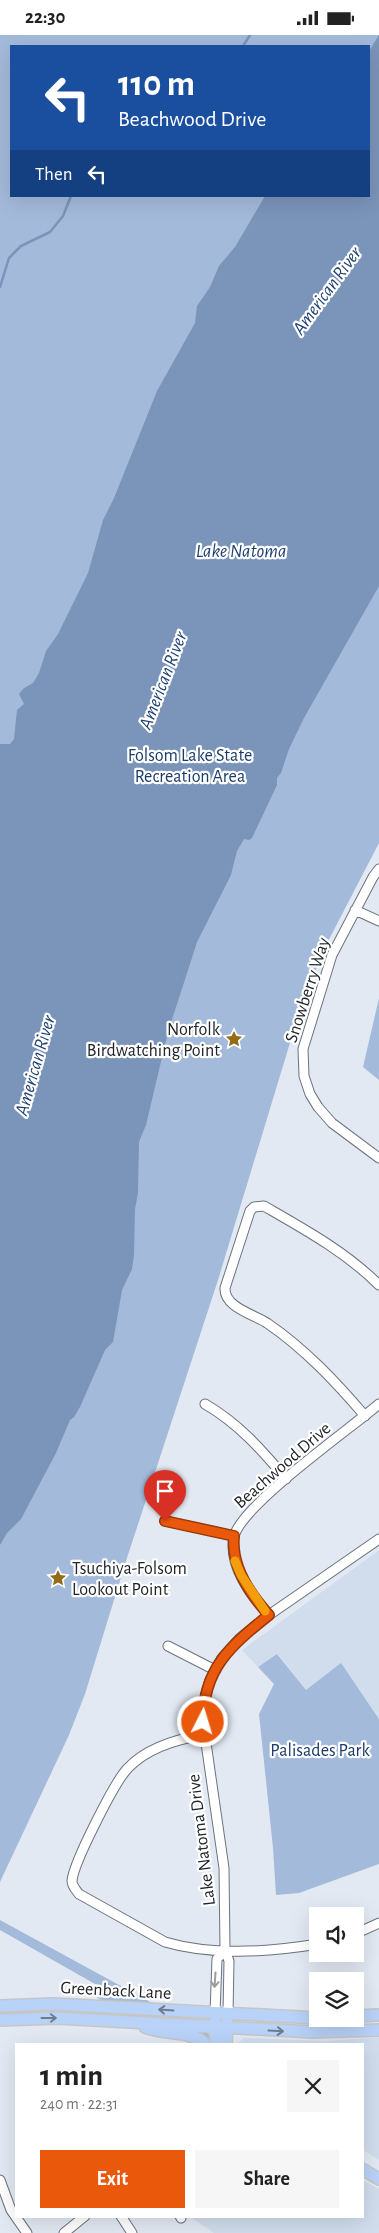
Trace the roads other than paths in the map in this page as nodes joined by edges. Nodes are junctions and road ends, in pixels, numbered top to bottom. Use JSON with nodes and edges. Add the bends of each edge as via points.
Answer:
{"nodes":[{"id":1,"x":379,"y":869,"type":"edge"},
{"id":2,"x":356,"y":909,"type":"junction"},
{"id":3,"x":379,"y":921,"type":"edge"},
{"id":4,"x":379,"y":1158,"type":"edge"},
{"id":5,"x":379,"y":1285,"type":"edge"},
{"id":6,"x":205,"y":1404,"type":"dead end"},
{"id":7,"x":379,"y":1404,"type":"edge"},
{"id":8,"x":365,"y":1416,"type":"junction"},
{"id":9,"x":286,"y":1479,"type":"junction"},
{"id":10,"x":165,"y":1521,"type":"dead end"},
{"id":11,"x":234,"y":1536,"type":"junction"},
{"id":12,"x":379,"y":1539,"type":"edge"},
{"id":13,"x":269,"y":1615,"type":"junction"},
{"id":14,"x":168,"y":1647,"type":"dead end"},
{"id":15,"x":215,"y":1670,"type":"junction"},
{"id":16,"x":204,"y":1735,"type":"junction"},
{"id":17,"x":379,"y":1923,"type":"edge"},
{"id":18,"x":364,"y":1930,"type":"edge"},
{"id":19,"x":309,"y":1945,"type":"edge"},
{"id":20,"x":225,"y":1950,"type":"junction"},
{"id":21,"x":0,"y":2006,"type":"edge"},
{"id":22,"x":215,"y":2013,"type":"junction"},
{"id":23,"x":228,"y":2013,"type":"junction"},
{"id":24,"x":379,"y":2015,"type":"edge"},
{"id":25,"x":364,"y":2016,"type":"edge"},
{"id":26,"x":309,"y":2018,"type":"edge"},
{"id":27,"x":0,"y":2021,"type":"edge"},
{"id":28,"x":134,"y":2022,"type":"junction"},
{"id":29,"x":221,"y":2028,"type":"junction"},
{"id":30,"x":379,"y":2030,"type":"edge"},
{"id":31,"x":204,"y":2043,"type":"edge"},
{"id":32,"x":216,"y":2043,"type":"edge"},
{"id":33,"x":226,"y":2043,"type":"edge"},
{"id":34,"x":364,"y":2170,"type":"edge"},
{"id":35,"x":379,"y":2179,"type":"edge"},
{"id":36,"x":0,"y":2180,"type":"edge"},
{"id":37,"x":15,"y":2216,"type":"edge"},
{"id":38,"x":17,"y":2218,"type":"edge"},
{"id":39,"x":83,"y":2218,"type":"edge"},
{"id":40,"x":123,"y":2218,"type":"edge"},
{"id":41,"x":27,"y":2233,"type":"edge"},
{"id":42,"x":64,"y":2233,"type":"edge"},
{"id":43,"x":132,"y":2233,"type":"edge"}],
"edges":[{"from":1,"to":2,"type":"street","name":"Snowberry Way"},
{"from":2,"to":3,"type":"street"},
{"from":2,"to":4,"type":"street","name":"Snowberry Way","via":[[332,955],[303,1049],[304,1076],[310,1094],[332,1123]]},
{"from":5,"to":8,"type":"street","via":[[317,1236],[258,1205],[250,1211],[225,1288],[230,1302],[267,1323],[311,1357]]},
{"from":6,"to":9,"type":"street","via":[[235,1424]]},
{"from":7,"to":8,"type":"street","name":"Beachwood Drive"},
{"from":8,"to":9,"type":"street","name":"Beachwood Drive"},
{"from":9,"to":11,"type":"street","name":"Beachwood Drive","via":[[247,1513]]},
{"from":10,"to":11,"type":"street"},
{"from":11,"to":13,"type":"street","name":"Beachwood Drive","via":[[232,1549],[241,1575]]},
{"from":12,"to":13,"type":"street","name":"Lake Natoma Drive"},
{"from":13,"to":15,"type":"street","name":"Lake Natoma Drive","via":[[230,1647]]},
{"from":14,"to":15,"type":"street"},
{"from":15,"to":16,"type":"street","name":"Lake Natoma Drive","via":[[206,1693]]},
{"from":16,"to":20,"type":"street","name":"Lake Natoma Drive","via":[[224,1868]]},
{"from":16,"to":20,"type":"street","via":[[162,1745],[127,1768],[111,1793],[72,1883],[79,1894],[165,1942],[180,1947]]},
{"from":17,"to":18,"type":"street"},
{"from":19,"to":20,"type":"street"},
{"from":20,"to":22,"type":"street","name":"Lake Natoma Drive","one_way":true,"via":[[217,1959]]},
{"from":20,"to":23,"type":"street","name":"Lake Natoma Drive","via":[[229,1961]]},
{"from":22,"to":21,"type":"main road","name":"Greenback Lane","one_way":true,"via":[[45,2004]]},
{"from":22,"to":23,"type":"main road","name":"Greenback Lane"},
{"from":22,"to":29,"type":"main road"},
{"from":23,"to":26,"type":"main road","name":"Greenback Lane"},
{"from":23,"to":29,"type":"main road"},
{"from":24,"to":25,"type":"main road"},
{"from":27,"to":28,"type":"main road","name":"Greenback Lane","one_way":true,"via":[[57,2018]]},
{"from":28,"to":29,"type":"main road","name":"Greenback Lane"},
{"from":28,"to":31,"type":"main road","via":[[164,2033],[194,2036]]},
{"from":29,"to":30,"type":"main road","name":"Greenback Lane","one_way":true,"via":[[312,2032]]},
{"from":29,"to":32,"type":"main road"},
{"from":29,"to":33,"type":"main road"},
{"from":34,"to":35,"type":"main road"},
{"from":36,"to":37,"type":"street"},
{"from":38,"to":41,"type":"street"},
{"from":39,"to":42,"type":"street"},
{"from":40,"to":43,"type":"street"}]}
